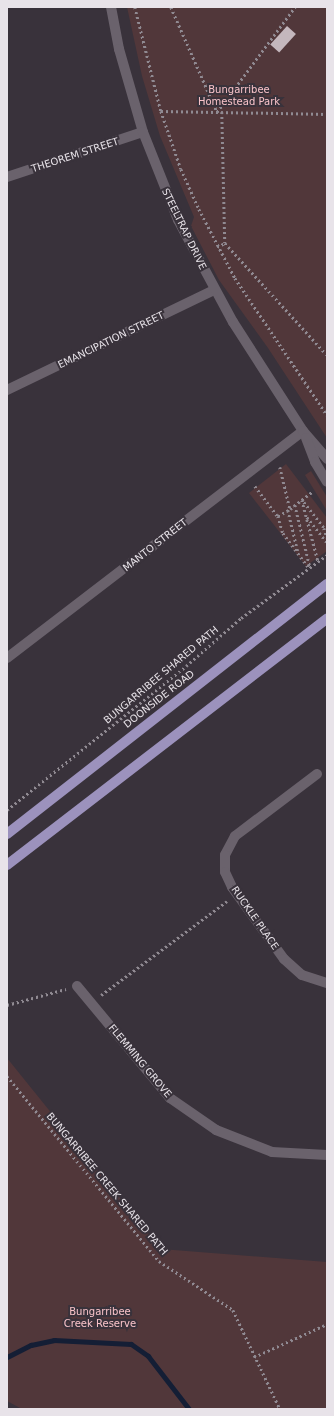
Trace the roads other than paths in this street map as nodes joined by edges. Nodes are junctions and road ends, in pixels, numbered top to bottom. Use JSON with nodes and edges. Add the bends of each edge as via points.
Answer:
{"nodes":[{"id":1,"x":111,"y":7,"type":"edge"},
{"id":2,"x":143,"y":132,"type":"junction"},
{"id":3,"x":7,"y":178,"type":"edge"},
{"id":4,"x":214,"y":290,"type":"junction"},
{"id":5,"x":7,"y":390,"type":"edge"},
{"id":6,"x":303,"y":431,"type":"junction"},
{"id":7,"x":327,"y":459,"type":"edge"},
{"id":8,"x":327,"y":482,"type":"edge"},
{"id":9,"x":327,"y":584,"type":"edge"},
{"id":10,"x":327,"y":619,"type":"edge"},
{"id":11,"x":7,"y":658,"type":"edge"},
{"id":12,"x":318,"y":774,"type":"dead end"},
{"id":13,"x":7,"y":834,"type":"edge"},
{"id":14,"x":7,"y":865,"type":"edge"},
{"id":15,"x":327,"y":983,"type":"edge"},
{"id":16,"x":77,"y":986,"type":"road end"},
{"id":17,"x":327,"y":1155,"type":"edge"}],
"edges":[{"from":1,"to":2,"type":"street","name":"STEELTRAP DRIVE","via":[[119,49]]},
{"from":2,"to":3,"type":"street","name":"THEOREM STREET"},
{"from":2,"to":4,"type":"street","name":"STEELTRAP DRIVE","via":[[178,220]]},
{"from":4,"to":5,"type":"street","name":"EMANCIPATION STREET"},
{"from":4,"to":6,"type":"street","name":"STEELTRAP DRIVE"},
{"from":6,"to":7,"type":"street","name":"STEELTRAP DRIVE"},
{"from":6,"to":8,"type":"street","name":"STEELTRAP DRIVE","via":[[315,462]]},
{"from":6,"to":11,"type":"street","name":"MANTO STREET"},
{"from":9,"to":13,"type":"main road","name":"DOONSIDE ROAD"},
{"from":10,"to":14,"type":"main road"},
{"from":12,"to":15,"type":"street","name":"RUCKLE PLACE","via":[[235,836],[225,855],[225,872],[237,894],[284,959],[302,975]]},
{"from":16,"to":17,"type":"street","name":"FLEMMING GROVE","via":[[170,1098],[216,1130],[272,1152]]}]}
